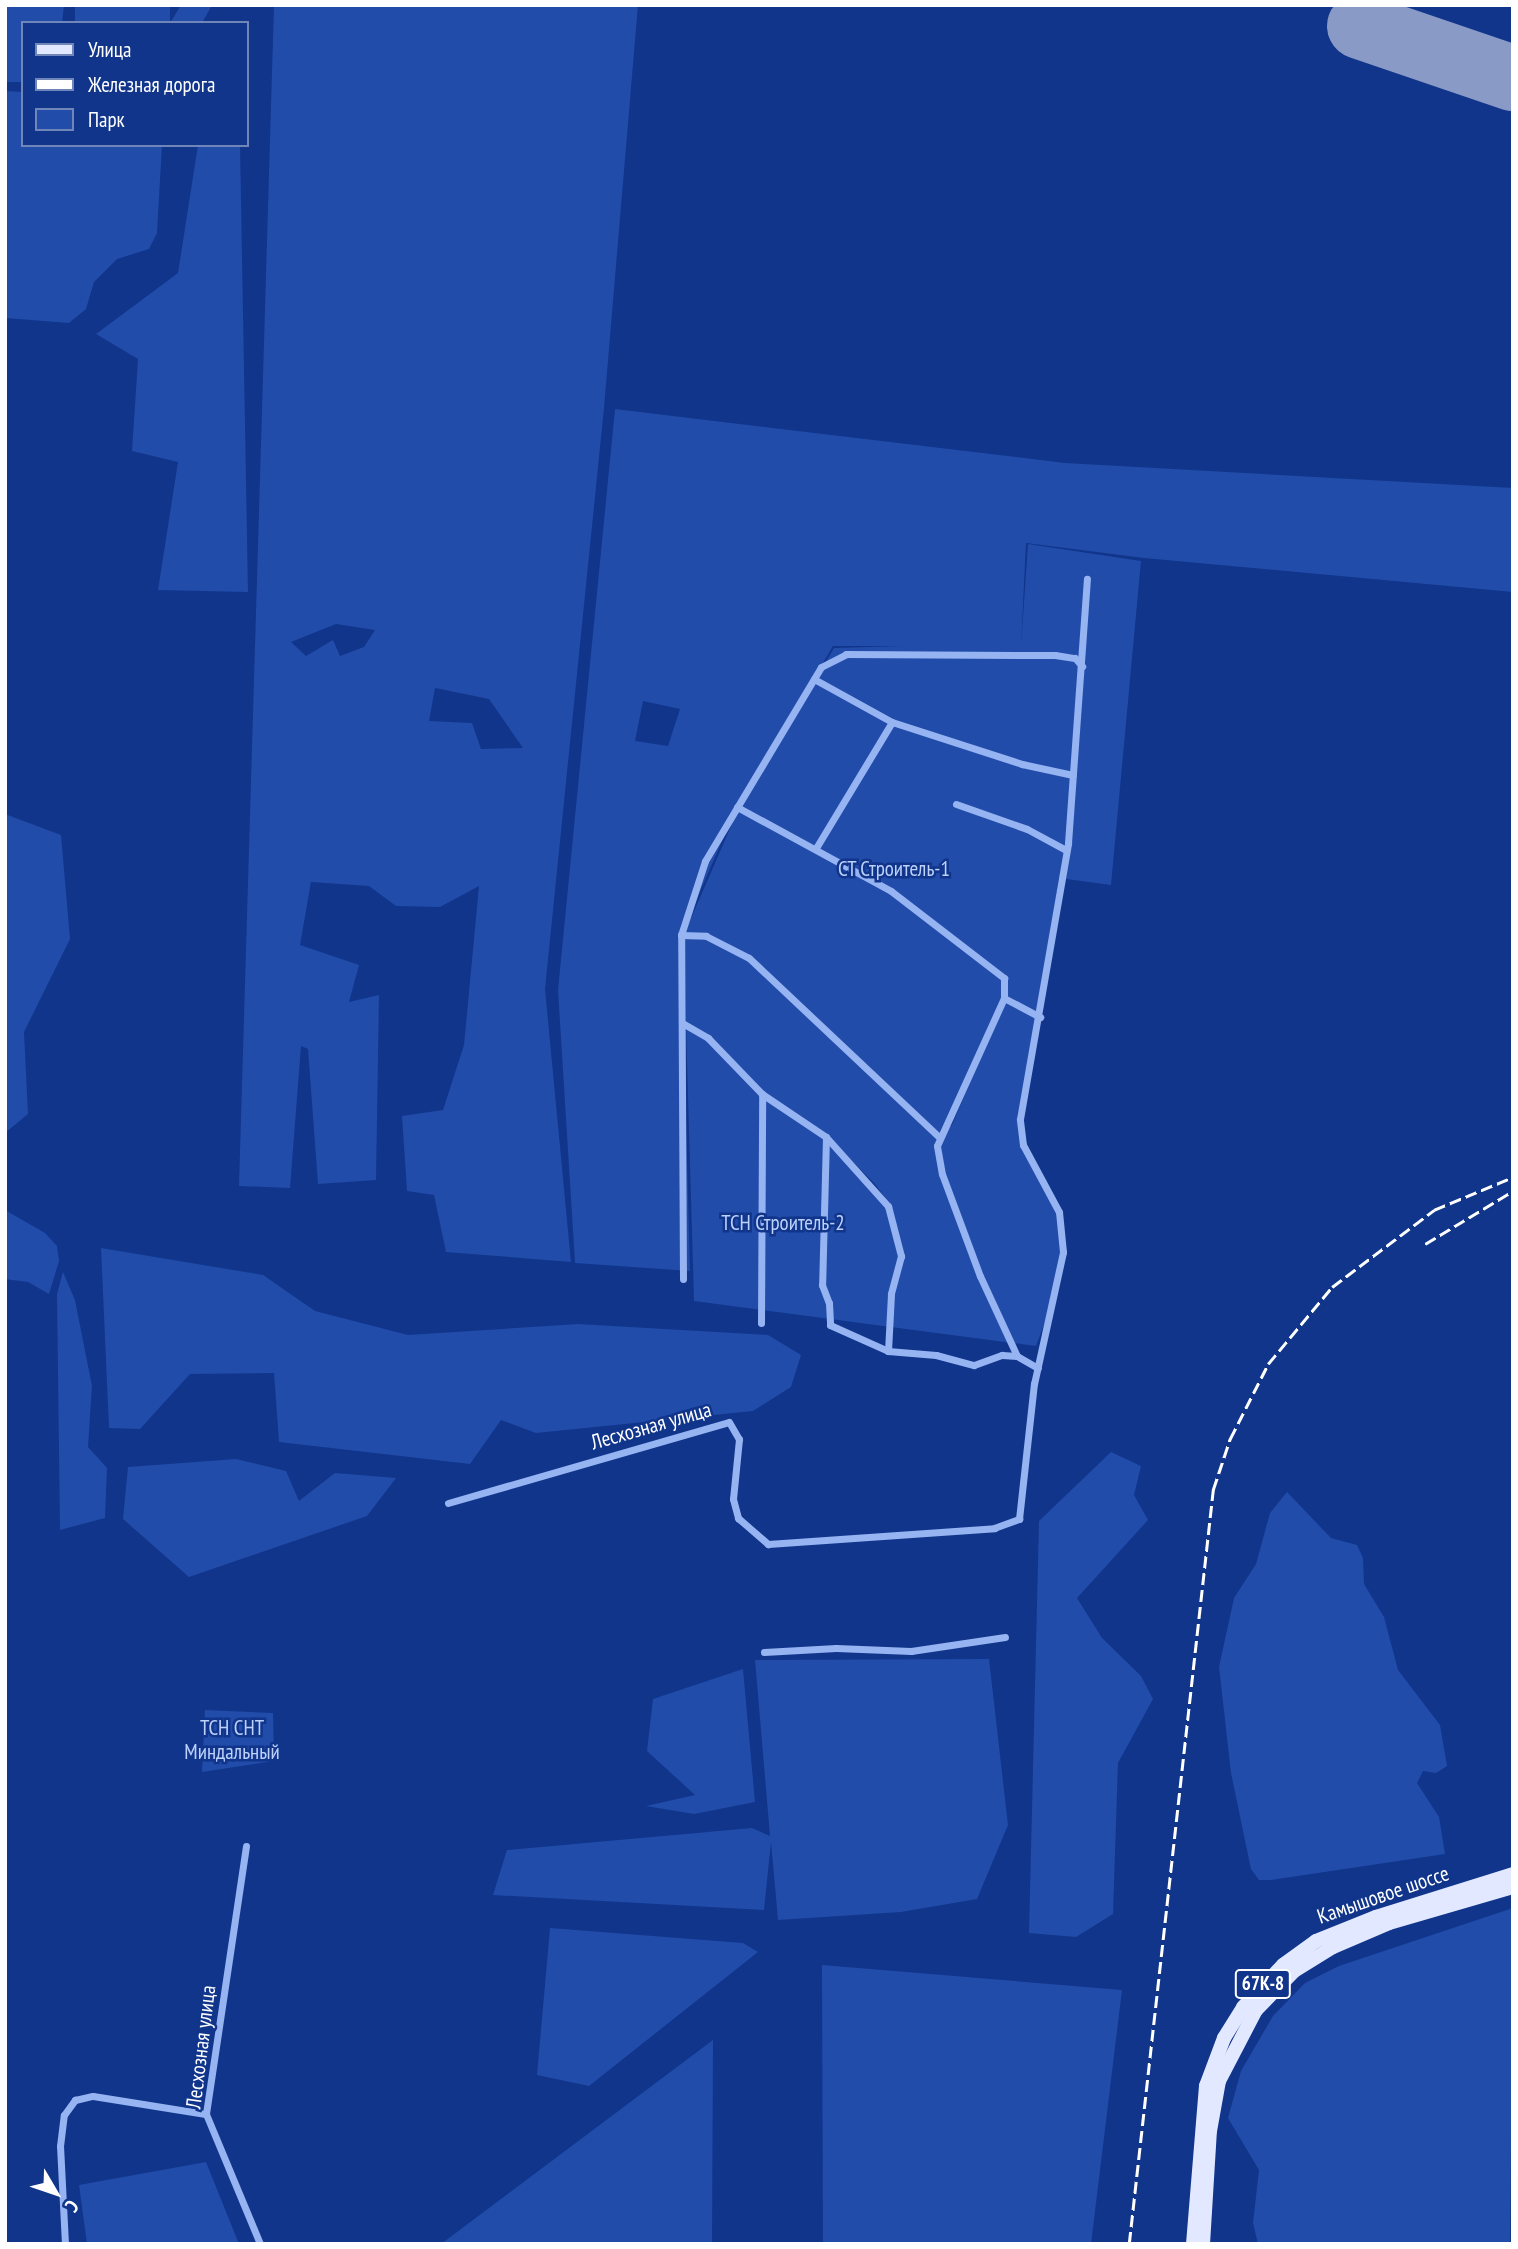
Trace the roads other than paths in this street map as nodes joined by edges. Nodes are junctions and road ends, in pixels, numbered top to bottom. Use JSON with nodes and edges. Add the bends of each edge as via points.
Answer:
{"nodes":[{"id":1,"x":1087,"y":579,"type":"dead end"},
{"id":2,"x":1082,"y":667,"type":"junction"},
{"id":3,"x":814,"y":679,"type":"junction"},
{"id":4,"x":892,"y":722,"type":"junction"},
{"id":5,"x":1073,"y":775,"type":"junction"},
{"id":6,"x":956,"y":804,"type":"dead end"},
{"id":7,"x":737,"y":807,"type":"junction"},
{"id":8,"x":816,"y":848,"type":"junction"},
{"id":9,"x":1066,"y":850,"type":"junction"},
{"id":10,"x":681,"y":935,"type":"junction"},
{"id":11,"x":1004,"y":998,"type":"junction"},
{"id":12,"x":1040,"y":1017,"type":"junction"},
{"id":13,"x":684,"y":1024,"type":"junction"},
{"id":14,"x":762,"y":1094,"type":"junction"},
{"id":15,"x":938,"y":1136,"type":"junction"},
{"id":16,"x":825,"y":1137,"type":"junction"},
{"id":17,"x":683,"y":1279,"type":"dead end"},
{"id":18,"x":761,"y":1323,"type":"dead end"},
{"id":19,"x":888,"y":1351,"type":"junction"},
{"id":20,"x":1017,"y":1356,"type":"junction"},
{"id":21,"x":1038,"y":1368,"type":"junction"},
{"id":22,"x":448,"y":1503,"type":"dead end"},
{"id":23,"x":1006,"y":1637,"type":"dead end"},
{"id":24,"x":764,"y":1653,"type":"dead end"},
{"id":25,"x":246,"y":1846,"type":"dead end"},
{"id":26,"x":1513,"y":1874,"type":"edge"},
{"id":27,"x":1513,"y":1887,"type":"edge"},
{"id":28,"x":206,"y":2114,"type":"junction"},
{"id":29,"x":65,"y":2244,"type":"edge"},
{"id":30,"x":260,"y":2244,"type":"edge"},
{"id":31,"x":1193,"y":2244,"type":"edge"},
{"id":32,"x":1203,"y":2244,"type":"edge"}],
"edges":[{"from":1,"to":2,"type":"street"},
{"from":2,"to":3,"type":"street","via":[[1075,658],[1055,655],[846,654],[828,661]]},
{"from":2,"to":5,"type":"street"},
{"from":3,"to":4,"type":"street"},
{"from":3,"to":7,"type":"street"},
{"from":4,"to":5,"type":"street","via":[[1022,764]]},
{"from":4,"to":8,"type":"street"},
{"from":5,"to":9,"type":"street"},
{"from":6,"to":9,"type":"street","via":[[1027,829]]},
{"from":7,"to":8,"type":"street"},
{"from":7,"to":10,"type":"street","via":[[705,861]]},
{"from":8,"to":11,"type":"street","via":[[891,891],[994,967],[1008,985]]},
{"from":9,"to":12,"type":"street"},
{"from":10,"to":13,"type":"street"},
{"from":10,"to":15,"type":"street","via":[[706,936],[749,958]]},
{"from":11,"to":12,"type":"street"},
{"from":11,"to":15,"type":"street","via":[[951,1123]]},
{"from":12,"to":21,"type":"street","via":[[1021,1131],[1023,1145],[1059,1212],[1063,1252]]},
{"from":13,"to":14,"type":"street","via":[[708,1038]]},
{"from":13,"to":17,"type":"street"},
{"from":14,"to":16,"type":"street"},
{"from":14,"to":18,"type":"street"},
{"from":15,"to":20,"type":"street","via":[[942,1174]]},
{"from":16,"to":19,"type":"street","via":[[873,1185],[898,1230],[901,1256],[891,1294]]},
{"from":16,"to":19,"type":"street","via":[[822,1285],[830,1325]]},
{"from":19,"to":20,"type":"street","via":[[936,1355],[974,1365],[1002,1355]]},
{"from":20,"to":21,"type":"street"},
{"from":21,"to":22,"type":"street","name":"Лесхозная улица","via":[[1019,1519],[994,1528],[768,1544],[738,1518],[733,1499],[739,1439],[729,1422]]},
{"from":23,"to":24,"type":"street","via":[[911,1651],[836,1648]]},
{"from":25,"to":28,"type":"street","name":"Лесхозная улица"},
{"from":26,"to":31,"type":"main road","name":"Камышовое шоссе","number":"67К-8","via":[[1316,1941],[1283,1965],[1243,2007],[1224,2038],[1206,2086]]},
{"from":27,"to":32,"type":"main road","name":"Камышовое шоссе","number":"67К-8","via":[[1389,1923],[1342,1942],[1294,1971],[1256,2010],[1219,2081],[1210,2131]]},
{"from":28,"to":29,"type":"street","via":[[93,2096],[75,2100],[64,2115],[60,2146]]},
{"from":28,"to":30,"type":"street","name":"Лесхозная улица"}]}
